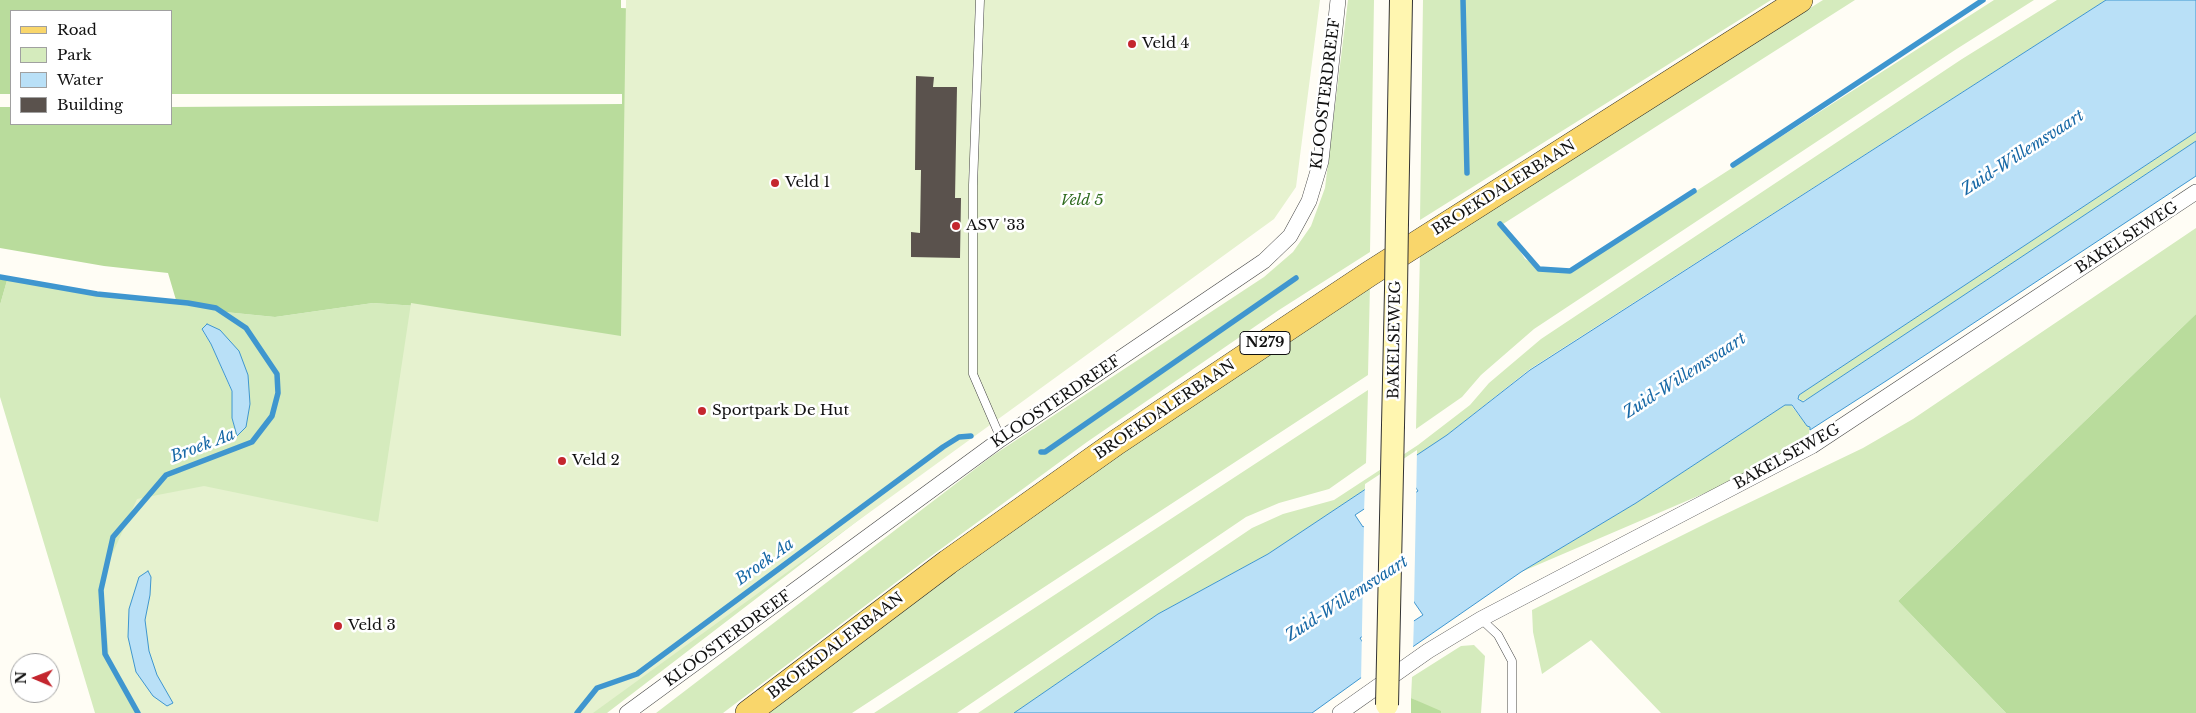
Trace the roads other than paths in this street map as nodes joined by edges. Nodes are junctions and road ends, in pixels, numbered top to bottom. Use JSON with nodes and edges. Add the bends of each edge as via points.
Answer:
{"nodes":[{"id":1,"x":980,"y":0,"type":"edge"},
{"id":2,"x":1338,"y":0,"type":"edge"},
{"id":3,"x":1401,"y":0,"type":"edge"},
{"id":4,"x":1800,"y":0,"type":"edge"},
{"id":5,"x":2196,"y":192,"type":"edge"},
{"id":6,"x":1001,"y":439,"type":"junction"},
{"id":7,"x":1481,"y":619,"type":"junction"},
{"id":8,"x":1387,"y":709,"type":"edge"},
{"id":9,"x":627,"y":713,"type":"edge"},
{"id":10,"x":748,"y":713,"type":"edge"},
{"id":11,"x":1340,"y":713,"type":"edge"},
{"id":12,"x":1512,"y":713,"type":"edge"}],
"edges":[{"from":1,"to":6,"type":"lane","via":[[973,185],[973,374]]},
{"from":2,"to":6,"type":"street","name":"KLOOSTERDREEF","via":[[1321,161],[1309,201],[1290,236],[1264,261]]},
{"from":3,"to":8,"type":"street","name":"BAKELSEWEG","bridge":true},
{"from":4,"to":10,"type":"main road","name":"BROEKDALERBAAN","number":"N279","via":[[1369,274],[1117,442],[948,562]]},
{"from":5,"to":7,"type":"street","name":"BAKELSEWEG","via":[[1812,446]]},
{"from":6,"to":9,"type":"street","name":"KLOOSTERDREEF"},
{"from":7,"to":11,"type":"street","name":"BAKELSEWEG","via":[[1428,651]]},
{"from":7,"to":12,"type":"lane","via":[[1498,635],[1512,662]]}]}
